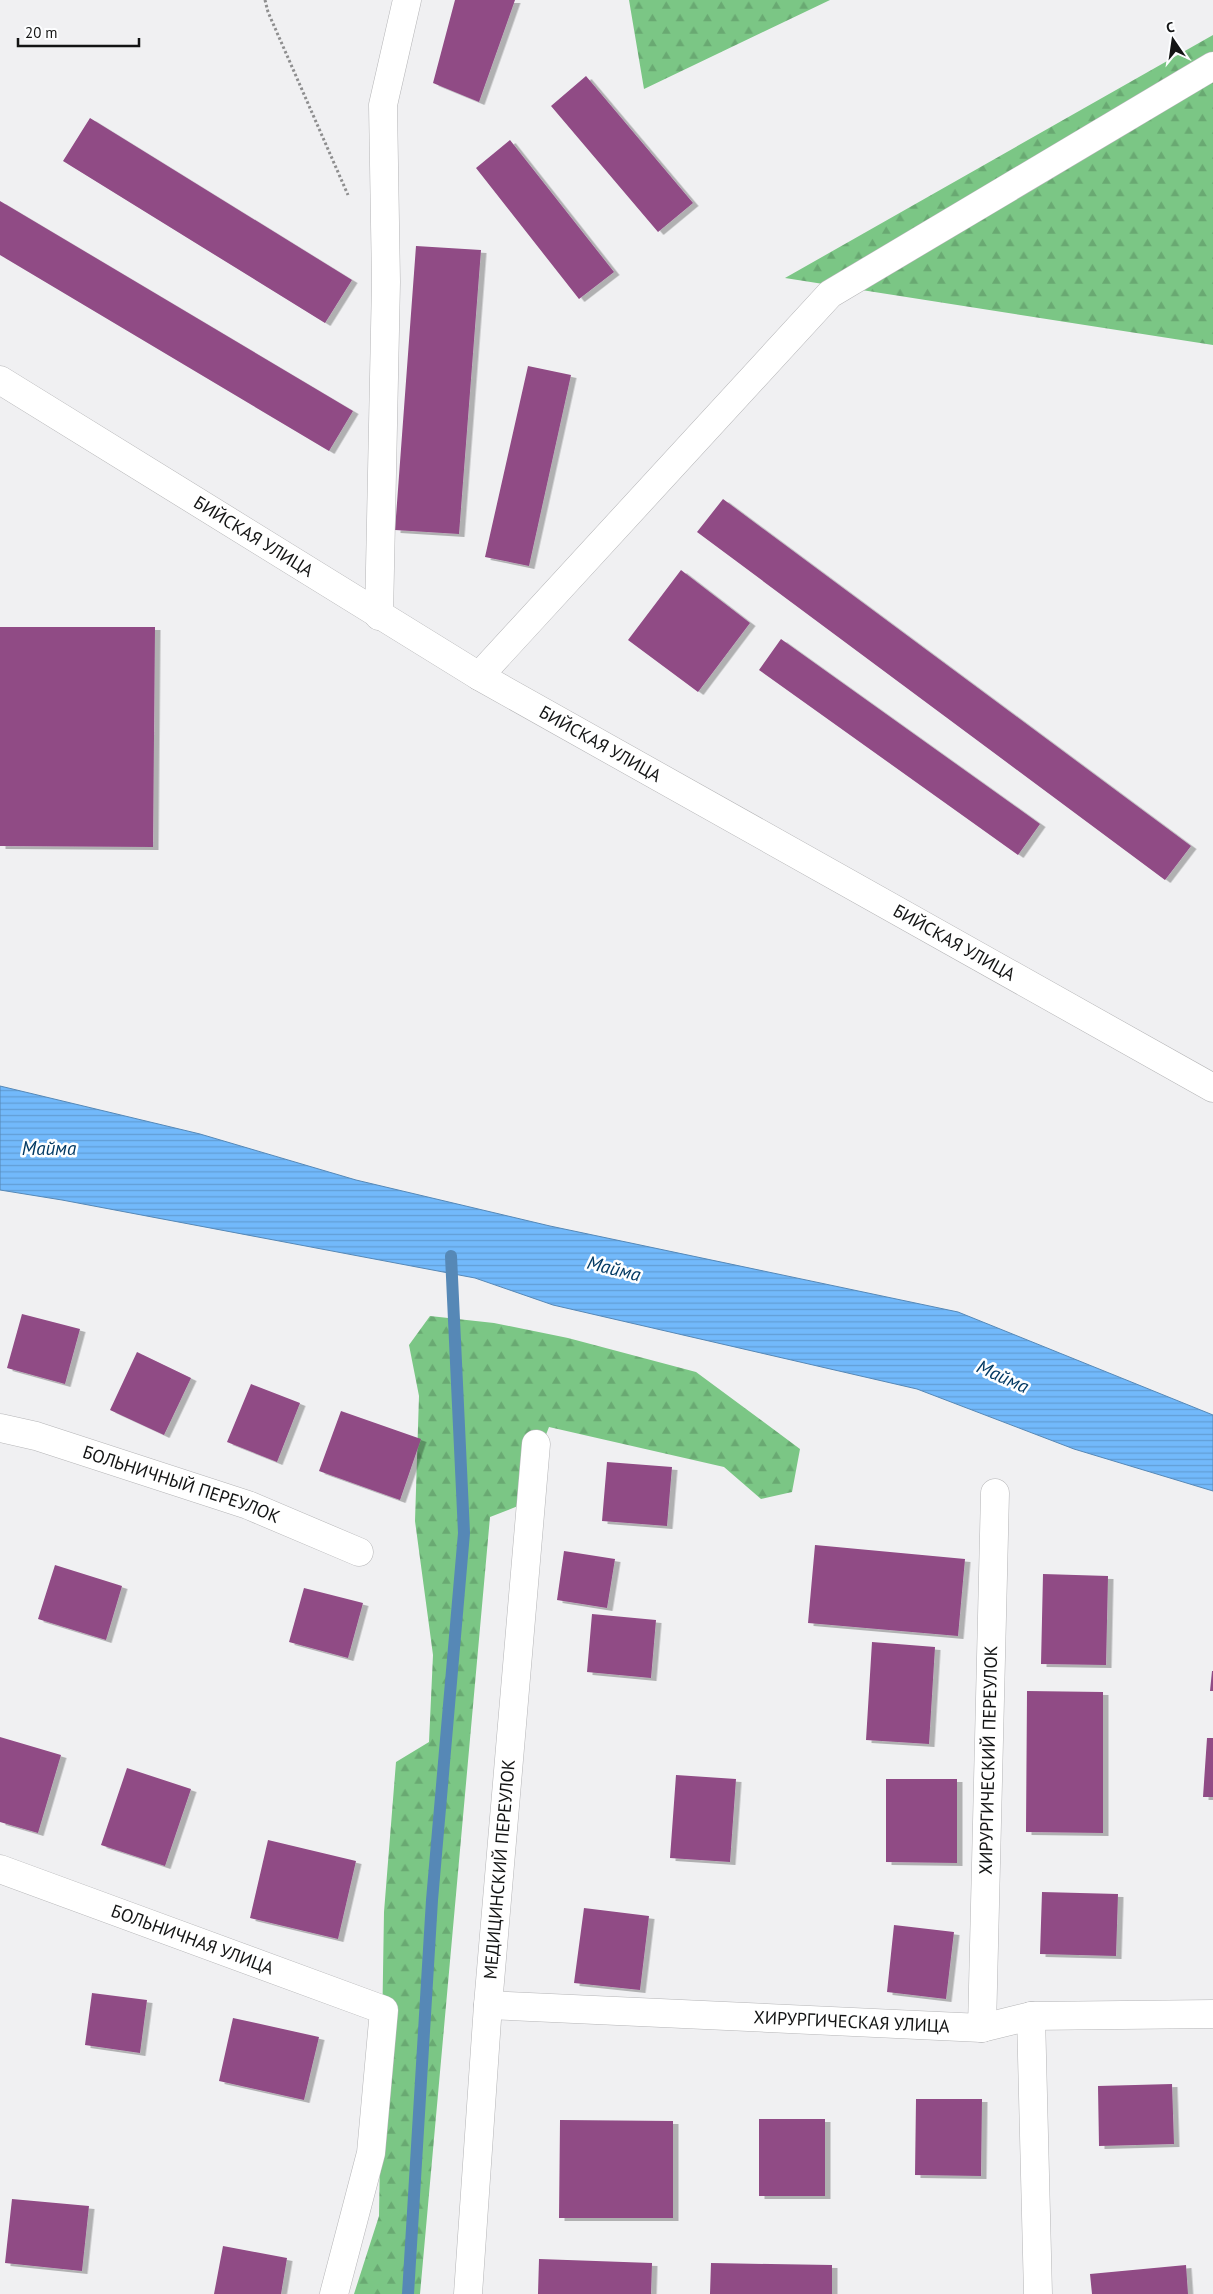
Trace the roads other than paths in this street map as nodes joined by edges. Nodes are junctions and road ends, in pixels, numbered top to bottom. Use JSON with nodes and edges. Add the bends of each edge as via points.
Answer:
{"nodes":[{"id":1,"x":407,"y":0,"type":"edge"},
{"id":2,"x":1213,"y":66,"type":"edge"},
{"id":3,"x":0,"y":380,"type":"edge"},
{"id":4,"x":380,"y":616,"type":"junction"},
{"id":5,"x":479,"y":676,"type":"junction"},
{"id":6,"x":1213,"y":1088,"type":"edge"},
{"id":7,"x":0,"y":1428,"type":"edge"},
{"id":8,"x":536,"y":1444,"type":"dead end"},
{"id":9,"x":995,"y":1493,"type":"dead end"},
{"id":10,"x":359,"y":1552,"type":"dead end"},
{"id":11,"x":0,"y":1869,"type":"edge"},
{"id":12,"x":488,"y":2005,"type":"junction"},
{"id":13,"x":1213,"y":2014,"type":"edge"},
{"id":14,"x":1031,"y":2016,"type":"junction"},
{"id":15,"x":982,"y":2028,"type":"junction"},
{"id":16,"x":334,"y":2294,"type":"edge"},
{"id":17,"x":468,"y":2294,"type":"edge"},
{"id":18,"x":1038,"y":2294,"type":"edge"}],
"edges":[{"from":1,"to":4,"type":"street","via":[[383,105],[386,282]]},
{"from":2,"to":5,"type":"street","via":[[830,294]]},
{"from":3,"to":4,"type":"street","name":"БИЙСКАЯ УЛИЦА"},
{"from":4,"to":5,"type":"street","name":"БИЙСКАЯ УЛИЦА"},
{"from":5,"to":6,"type":"street","name":"БИЙСКАЯ УЛИЦА"},
{"from":7,"to":10,"type":"street","name":"БОЛЬНИЧНЫЙ ПЕРЕУЛОК","via":[[36,1436],[248,1505]]},
{"from":8,"to":12,"type":"street","name":"МЕДИЦИНСКИЙ ПЕРЕУЛОК"},
{"from":9,"to":15,"type":"street","name":"ХИРУРГИЧЕСКИЙ ПЕРЕУЛОК"},
{"from":11,"to":16,"type":"street","name":"БОЛЬНИЧНАЯ УЛИЦА","via":[[384,2010],[371,2153]]},
{"from":12,"to":15,"type":"street","name":"ХИРУРГИЧЕСКАЯ УЛИЦА"},
{"from":12,"to":17,"type":"street","name":"МЕДИЦИНСКИЙ ПЕРЕУЛОК"},
{"from":13,"to":14,"type":"street","name":"ХИРУРГИЧЕСКАЯ УЛИЦА"},
{"from":14,"to":15,"type":"street","name":"ХИРУРГИЧЕСКАЯ УЛИЦА"},
{"from":14,"to":18,"type":"street"}]}
